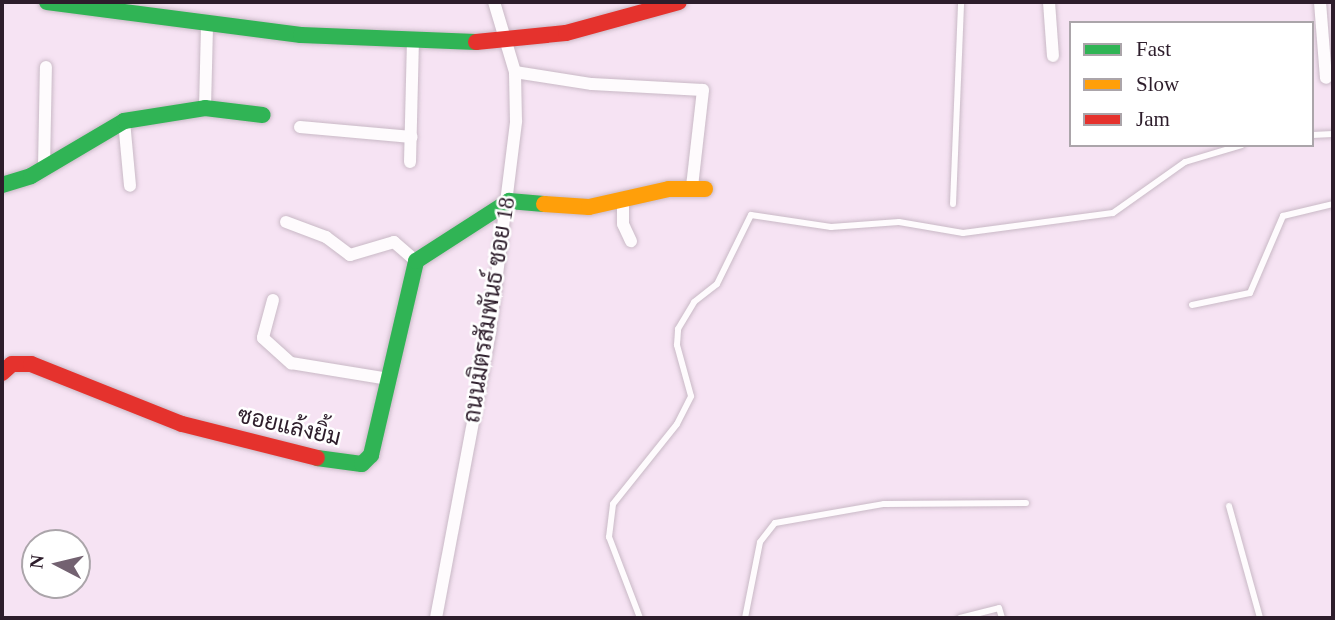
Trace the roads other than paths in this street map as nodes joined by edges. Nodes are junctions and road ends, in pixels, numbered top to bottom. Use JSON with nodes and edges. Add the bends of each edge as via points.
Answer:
{"nodes":[{"id":1,"x":47,"y":2,"type":"edge"},
{"id":2,"x":494,"y":2,"type":"edge"},
{"id":3,"x":679,"y":2,"type":"edge"},
{"id":4,"x":961,"y":2,"type":"edge"},
{"id":5,"x":1049,"y":2,"type":"edge"},
{"id":6,"x":1320,"y":2,"type":"edge"},
{"id":7,"x":206,"y":25,"type":"junction"},
{"id":8,"x":506,"y":36,"type":"junction"},
{"id":9,"x":413,"y":43,"type":"junction"},
{"id":10,"x":1053,"y":56,"type":"dead end"},
{"id":11,"x":46,"y":67,"type":"dead end"},
{"id":12,"x":515,"y":72,"type":"junction"},
{"id":13,"x":1326,"y":78,"type":"dead end"},
{"id":14,"x":205,"y":108,"type":"junction"},
{"id":15,"x":262,"y":115,"type":"dead end"},
{"id":16,"x":124,"y":121,"type":"junction"},
{"id":17,"x":300,"y":127,"type":"dead end"},
{"id":18,"x":1333,"y":134,"type":"edge"},
{"id":19,"x":1314,"y":135,"type":"edge"},
{"id":20,"x":412,"y":138,"type":"junction"},
{"id":21,"x":1236,"y":147,"type":"edge"},
{"id":22,"x":410,"y":162,"type":"dead end"},
{"id":23,"x":44,"y":167,"type":"junction"},
{"id":24,"x":2,"y":185,"type":"edge"},
{"id":25,"x":130,"y":186,"type":"dead end"},
{"id":26,"x":698,"y":188,"type":"joint"},
{"id":27,"x":622,"y":199,"type":"junction"},
{"id":28,"x":509,"y":201,"type":"junction"},
{"id":29,"x":953,"y":204,"type":"dead end"},
{"id":30,"x":1333,"y":204,"type":"edge"},
{"id":31,"x":286,"y":222,"type":"dead end"},
{"id":32,"x":631,"y":241,"type":"dead end"},
{"id":33,"x":416,"y":261,"type":"junction"},
{"id":34,"x":273,"y":300,"type":"dead end"},
{"id":35,"x":1192,"y":306,"type":"dead end"},
{"id":36,"x":2,"y":373,"type":"edge"},
{"id":37,"x":388,"y":379,"type":"junction"},
{"id":38,"x":1026,"y":503,"type":"dead end"},
{"id":39,"x":1230,"y":506,"type":"dead end"},
{"id":40,"x":436,"y":618,"type":"edge"},
{"id":41,"x":640,"y":618,"type":"edge"},
{"id":42,"x":745,"y":618,"type":"edge"},
{"id":43,"x":960,"y":618,"type":"edge"},
{"id":44,"x":1002,"y":618,"type":"edge"},
{"id":45,"x":1260,"y":618,"type":"edge"}],
"edges":[{"from":1,"to":7,"type":"street"},
{"from":2,"to":8,"type":"street","name":"ถนนมิตรสัมพันธ์ ซอย 18"},
{"from":3,"to":8,"type":"street","via":[[566,33]]},
{"from":4,"to":29,"type":"lane"},
{"from":5,"to":10,"type":"street"},
{"from":6,"to":13,"type":"street"},
{"from":7,"to":9,"type":"street"},
{"from":7,"to":14,"type":"street"},
{"from":8,"to":9,"type":"street","via":[[455,44]]},
{"from":8,"to":12,"type":"street","name":"ถนนมิตรสัมพันธ์ ซอย 18"},
{"from":9,"to":20,"type":"street"},
{"from":11,"to":23,"type":"street"},
{"from":12,"to":26,"type":"street","via":[[592,84],[703,90]]},
{"from":12,"to":28,"type":"street","name":"ถนนมิตรสัมพันธ์ ซอย 18"},
{"from":14,"to":15,"type":"street"},
{"from":14,"to":16,"type":"street"},
{"from":16,"to":23,"type":"street"},
{"from":16,"to":25,"type":"street"},
{"from":17,"to":20,"type":"street"},
{"from":18,"to":19,"type":"lane"},
{"from":20,"to":22,"type":"street"},
{"from":21,"to":41,"type":"lane","via":[[1185,163],[1113,214],[963,233],[899,222],[831,227],[751,215],[717,284],[694,302],[678,328],[677,345],[691,397],[677,424],[613,504],[609,537]]},
{"from":23,"to":24,"type":"street","via":[[17,183]]},
{"from":26,"to":27,"type":"street"},
{"from":27,"to":28,"type":"street","via":[[589,207]]},
{"from":27,"to":32,"type":"street","via":[[623,224]]},
{"from":28,"to":33,"type":"street"},
{"from":28,"to":40,"type":"street","name":"ถนนมิตรสัมพันธ์ ซอย 18","via":[[490,331]]},
{"from":30,"to":35,"type":"lane","via":[[1283,216],[1250,293]]},
{"from":31,"to":33,"type":"street","via":[[326,237],[350,256],[394,242]]},
{"from":33,"to":37,"type":"street","name":"ซอยแล้งยิ้ม"},
{"from":34,"to":37,"type":"street","via":[[263,338],[291,363]]},
{"from":36,"to":37,"type":"street","name":"ซอยแล้งยิ้ม","via":[[22,364],[182,424],[288,454],[362,464],[371,455]]},
{"from":38,"to":42,"type":"lane","via":[[884,504],[775,523],[760,542]]},
{"from":39,"to":45,"type":"lane"},
{"from":43,"to":44,"type":"lane","via":[[999,608]]}]}
